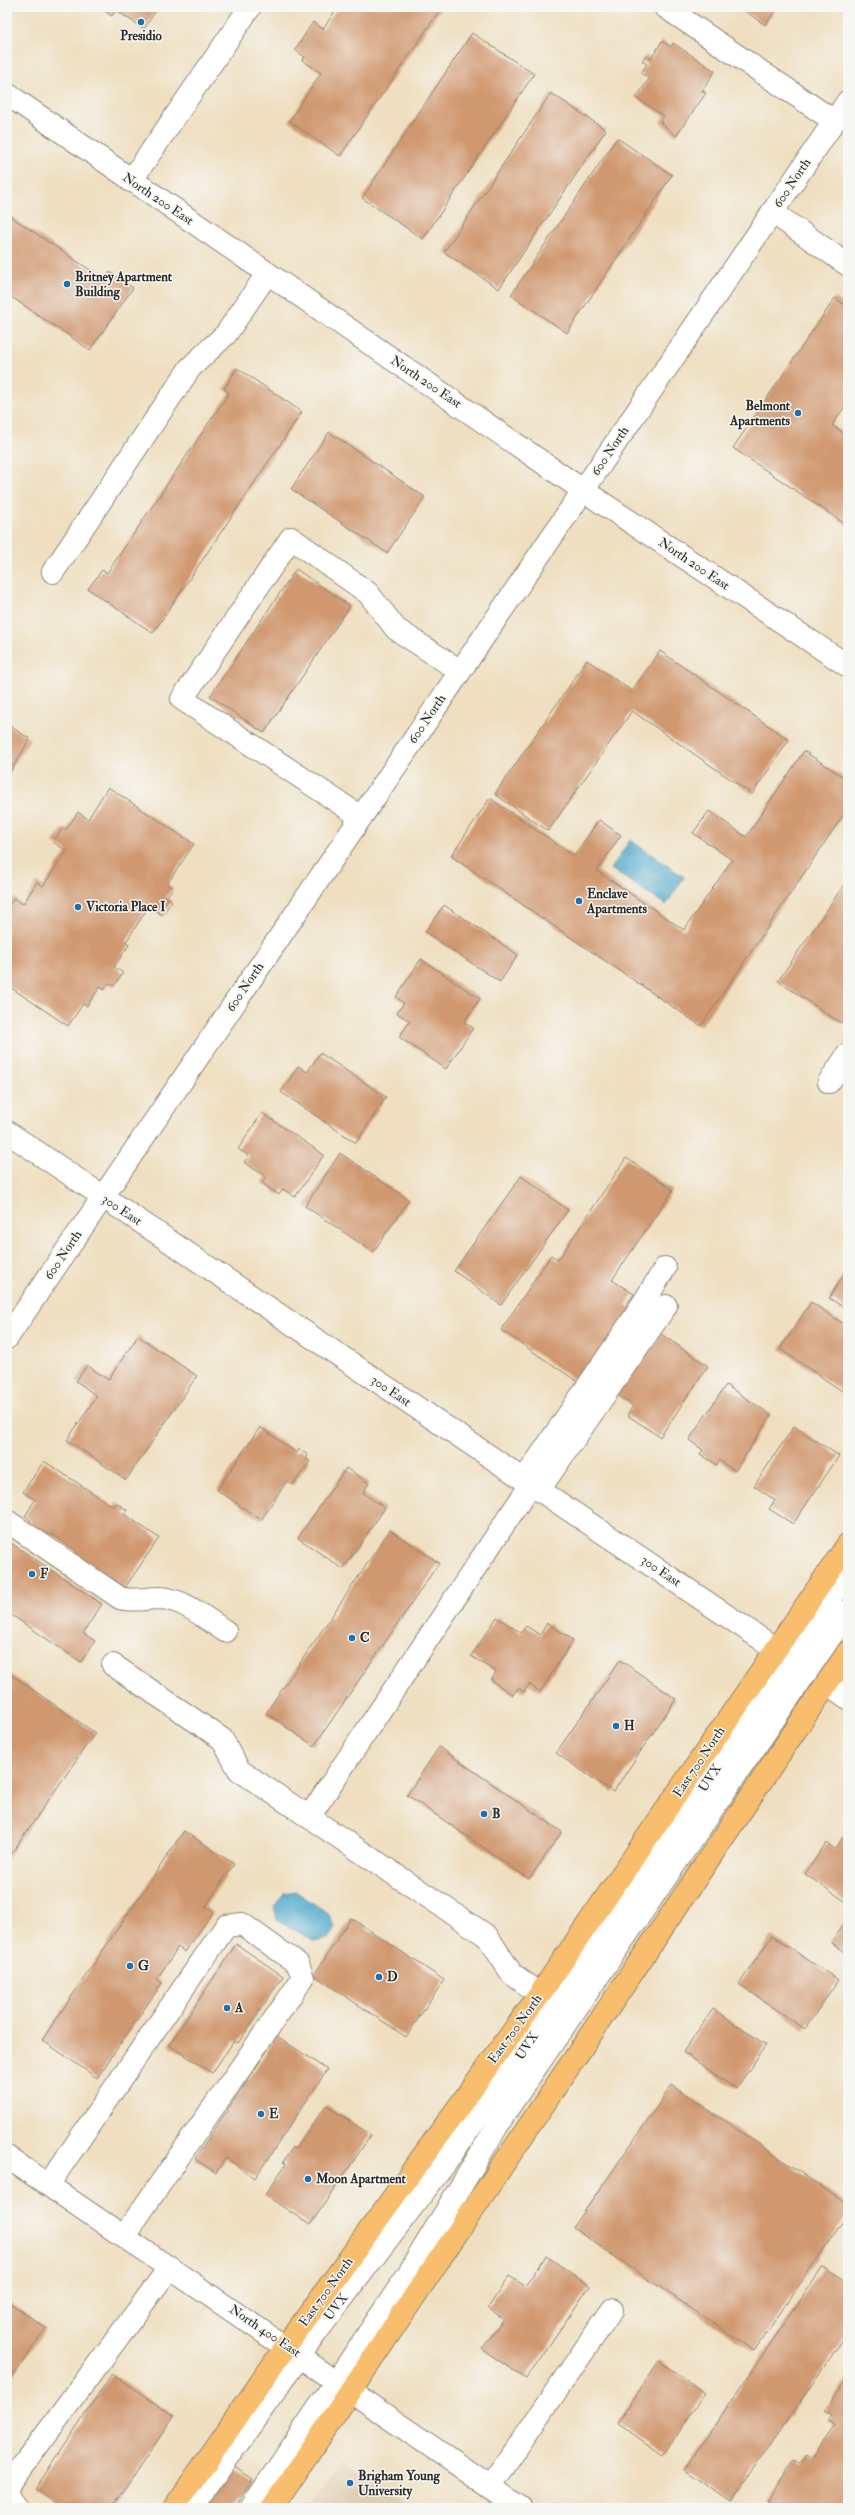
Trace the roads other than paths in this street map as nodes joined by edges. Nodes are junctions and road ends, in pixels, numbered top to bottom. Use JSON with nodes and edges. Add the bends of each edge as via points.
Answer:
{"nodes":[{"id":1,"x":250,"y":7,"type":"edge"},
{"id":2,"x":665,"y":7,"type":"edge"},
{"id":3,"x":7,"y":94,"type":"edge"},
{"id":4,"x":848,"y":101,"type":"edge"},
{"id":5,"x":834,"y":121,"type":"junction"},
{"id":6,"x":131,"y":181,"type":"junction"},
{"id":7,"x":772,"y":212,"type":"junction"},
{"id":8,"x":848,"y":265,"type":"edge"},
{"id":9,"x":267,"y":274,"type":"junction"},
{"id":10,"x":584,"y":490,"type":"junction"},
{"id":11,"x":53,"y":572,"type":"dead end"},
{"id":12,"x":848,"y":666,"type":"edge"},
{"id":13,"x":460,"y":672,"type":"junction"},
{"id":14,"x":361,"y":817,"type":"junction"},
{"id":15,"x":848,"y":1054,"type":"edge"},
{"id":16,"x":829,"y":1082,"type":"dead end"},
{"id":17,"x":7,"y":1132,"type":"edge"},
{"id":18,"x":103,"y":1197,"type":"junction"},
{"id":19,"x":665,"y":1268,"type":"dead end"},
{"id":20,"x":666,"y":1306,"type":"dead end"},
{"id":21,"x":7,"y":1338,"type":"edge"},
{"id":22,"x":531,"y":1485,"type":"junction"},
{"id":23,"x":7,"y":1521,"type":"edge"},
{"id":24,"x":848,"y":1544,"type":"edge"},
{"id":25,"x":848,"y":1574,"type":"edge"},
{"id":26,"x":848,"y":1611,"type":"edge"},
{"id":27,"x":225,"y":1632,"type":"dead end"},
{"id":28,"x":776,"y":1649,"type":"junction"},
{"id":29,"x":848,"y":1652,"type":"edge"},
{"id":30,"x":113,"y":1665,"type":"dead end"},
{"id":31,"x":827,"y":1683,"type":"junction"},
{"id":32,"x":848,"y":1698,"type":"edge"},
{"id":33,"x":309,"y":1817,"type":"junction"},
{"id":34,"x":540,"y":1994,"type":"junction"},
{"id":35,"x":7,"y":2157,"type":"edge"},
{"id":36,"x":48,"y":2185,"type":"junction"},
{"id":37,"x":124,"y":2236,"type":"junction"},
{"id":38,"x":170,"y":2267,"type":"junction"},
{"id":39,"x":612,"y":2310,"type":"dead end"},
{"id":40,"x":293,"y":2351,"type":"junction"},
{"id":41,"x":344,"y":2385,"type":"junction"},
{"id":42,"x":7,"y":2487,"type":"edge"},
{"id":43,"x":490,"y":2487,"type":"junction"},
{"id":44,"x":7,"y":2495,"type":"edge"},
{"id":45,"x":16,"y":2508,"type":"edge"},
{"id":46,"x":174,"y":2508,"type":"edge"},
{"id":47,"x":192,"y":2508,"type":"edge"},
{"id":48,"x":251,"y":2508,"type":"edge"},
{"id":49,"x":272,"y":2508,"type":"edge"},
{"id":50,"x":521,"y":2508,"type":"edge"}],
"edges":[{"from":1,"to":6,"type":"street"},
{"from":2,"to":5,"type":"street"},
{"from":3,"to":6,"type":"street","name":"North 200 East"},
{"from":4,"to":5,"type":"street","name":"600 North"},
{"from":5,"to":7,"type":"street","name":"600 North"},
{"from":6,"to":9,"type":"street","name":"North 200 East"},
{"from":7,"to":8,"type":"street"},
{"from":7,"to":10,"type":"street","name":"600 North"},
{"from":9,"to":10,"type":"street","name":"North 200 East"},
{"from":9,"to":11,"type":"street","via":[[226,334],[190,368]]},
{"from":10,"to":12,"type":"street","name":"North 200 East"},
{"from":10,"to":13,"type":"street","name":"600 North"},
{"from":13,"to":14,"type":"street","name":"600 North"},
{"from":13,"to":14,"type":"street","via":[[396,629],[368,594],[291,538],[182,699]]},
{"from":14,"to":18,"type":"street","name":"600 North"},
{"from":15,"to":16,"type":"street"},
{"from":17,"to":18,"type":"street","name":"300 East"},
{"from":18,"to":21,"type":"street","name":"600 North"},
{"from":18,"to":22,"type":"street","name":"300 East"},
{"from":19,"to":22,"type":"street"},
{"from":20,"to":22,"type":"street"},
{"from":22,"to":28,"type":"street","name":"300 East"},
{"from":22,"to":33,"type":"street"},
{"from":23,"to":27,"type":"street","via":[[120,1598],[132,1601],[159,1598],[172,1600],[188,1606]]},
{"from":24,"to":28,"type":"main road","name":"East 700 North"},
{"from":25,"to":40,"type":"street","name":"UVX","via":[[447,2161]]},
{"from":26,"to":41,"type":"street","name":"UVX","via":[[508,2108]]},
{"from":28,"to":34,"type":"main road","name":"East 700 North"},
{"from":29,"to":31,"type":"main road"},
{"from":30,"to":33,"type":"street","via":[[222,1738],[239,1770]]},
{"from":31,"to":32,"type":"street"},
{"from":31,"to":41,"type":"main road"},
{"from":33,"to":34,"type":"street","via":[[487,1936],[512,1974]]},
{"from":34,"to":40,"type":"main road","name":"East 700 North"},
{"from":35,"to":36,"type":"street","name":"North 400 East"},
{"from":36,"to":37,"type":"street","name":"North 400 East"},
{"from":36,"to":37,"type":"street","via":[[226,1926],[242,1924],[298,1964],[303,1978]]},
{"from":37,"to":38,"type":"street","name":"North 400 East"},
{"from":38,"to":40,"type":"street","name":"North 400 East"},
{"from":38,"to":42,"type":"street"},
{"from":39,"to":43,"type":"street"},
{"from":40,"to":41,"type":"street","name":"North 400 East"},
{"from":40,"to":46,"type":"main road","name":"East 700 North"},
{"from":40,"to":47,"type":"street","name":"UVX"},
{"from":41,"to":43,"type":"street","name":"North 400 East"},
{"from":41,"to":48,"type":"street","name":"UVX"},
{"from":41,"to":49,"type":"main road"},
{"from":43,"to":50,"type":"street","name":"North 400 East"},
{"from":44,"to":45,"type":"street"}]}
